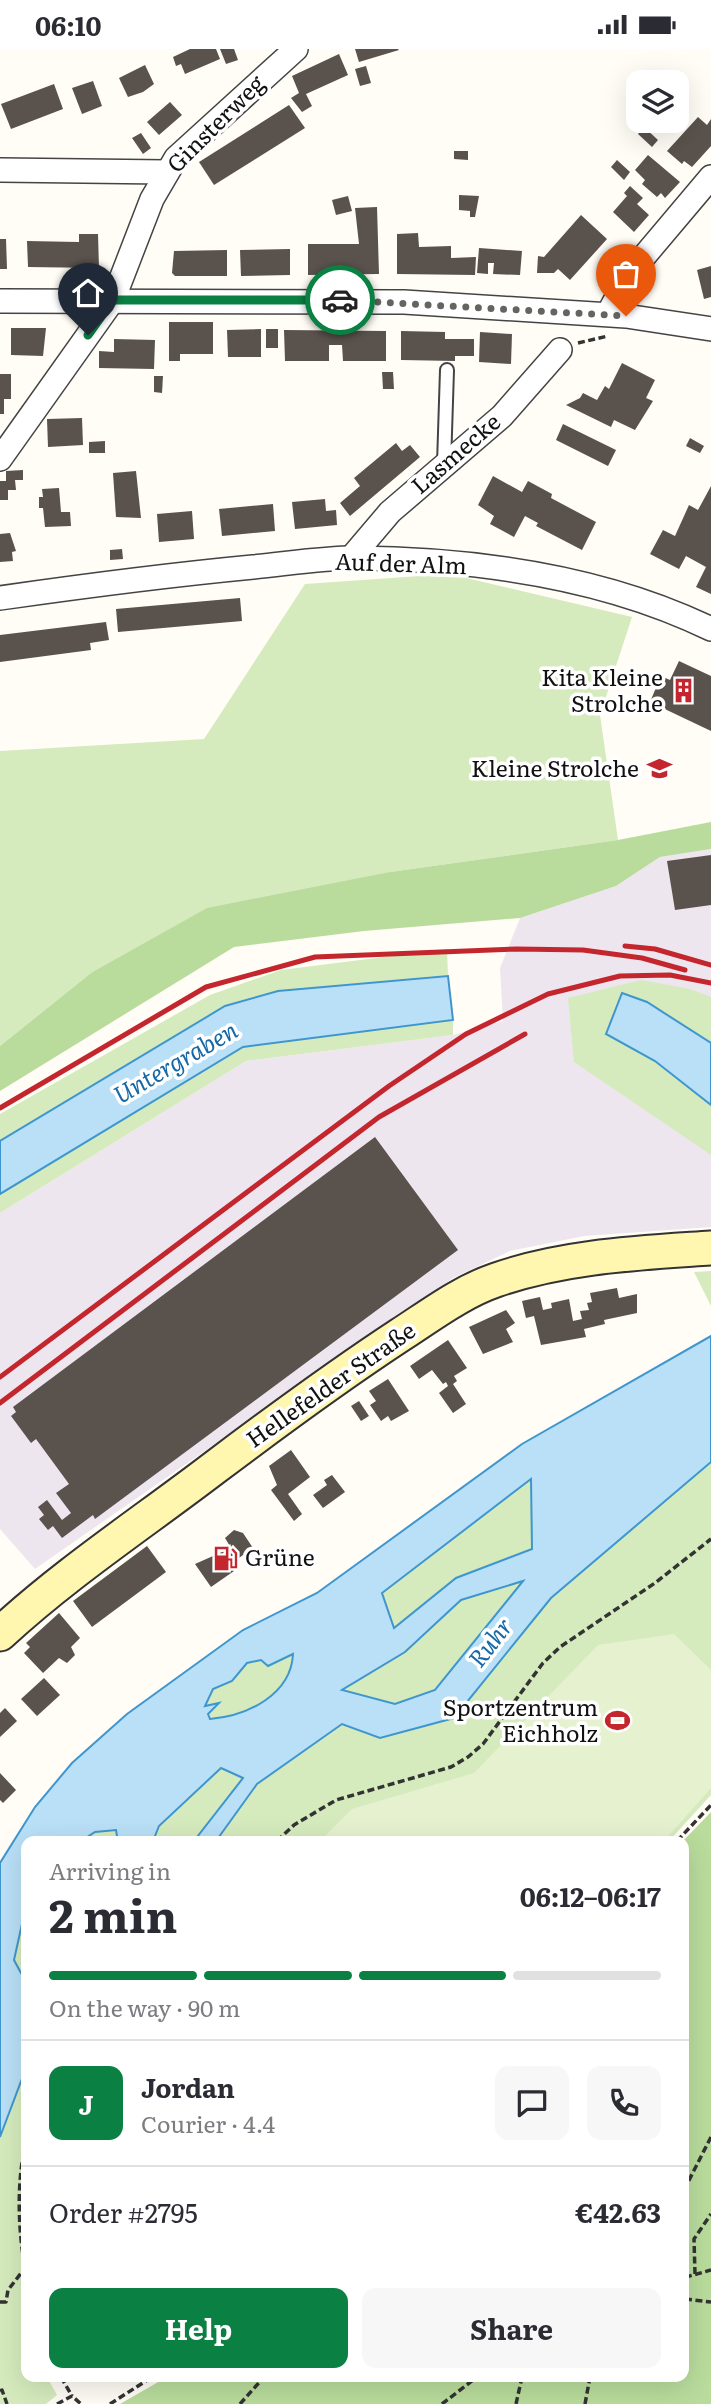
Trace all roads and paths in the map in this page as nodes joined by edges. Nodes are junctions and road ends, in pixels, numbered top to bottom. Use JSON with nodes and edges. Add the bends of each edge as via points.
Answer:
{"nodes":[{"id":1,"x":296,"y":49,"type":"edge"},
{"id":2,"x":0,"y":170,"type":"edge"},
{"id":3,"x":166,"y":172,"type":"junction"},
{"id":4,"x":711,"y":177,"type":"edge"},
{"id":5,"x":113,"y":300,"type":"junction"},
{"id":6,"x":0,"y":301,"type":"edge"},
{"id":7,"x":608,"y":314,"type":"junction"},
{"id":8,"x":711,"y":329,"type":"edge"},
{"id":9,"x":561,"y":350,"type":"dead end"},
{"id":10,"x":447,"y":370,"type":"dead end"},
{"id":11,"x":0,"y":459,"type":"edge"},
{"id":12,"x":444,"y":465,"type":"junction"},
{"id":13,"x":351,"y":558,"type":"junction"},
{"id":14,"x":0,"y":598,"type":"edge"},
{"id":15,"x":711,"y":629,"type":"edge"},
{"id":16,"x":711,"y":1248,"type":"edge"},
{"id":17,"x":711,"y":1539,"type":"edge"},
{"id":18,"x":0,"y":1634,"type":"edge"},
{"id":19,"x":711,"y":1805,"type":"edge"},
{"id":20,"x":282,"y":1836,"type":"edge"},
{"id":21,"x":682,"y":1836,"type":"edge"},
{"id":22,"x":711,"y":2137,"type":"edge"},
{"id":23,"x":689,"y":2180,"type":"edge"},
{"id":24,"x":21,"y":2184,"type":"edge"},
{"id":25,"x":21,"y":2206,"type":"edge"},
{"id":26,"x":711,"y":2214,"type":"edge"},
{"id":27,"x":711,"y":2270,"type":"edge"},
{"id":28,"x":695,"y":2274,"type":"junction"},
{"id":29,"x":21,"y":2276,"type":"edge"},
{"id":30,"x":689,"y":2276,"type":"edge"},
{"id":31,"x":689,"y":2299,"type":"edge"},
{"id":32,"x":0,"y":2302,"type":"edge"},
{"id":33,"x":711,"y":2302,"type":"edge"},
{"id":34,"x":64,"y":2382,"type":"edge"},
{"id":35,"x":144,"y":2382,"type":"edge"},
{"id":36,"x":260,"y":2382,"type":"edge"},
{"id":37,"x":471,"y":2382,"type":"edge"},
{"id":38,"x":521,"y":2382,"type":"edge"},
{"id":39,"x":589,"y":2382,"type":"edge"},
{"id":40,"x":0,"y":2391,"type":"edge"},
{"id":41,"x":72,"y":2396,"type":"junction"},
{"id":42,"x":7,"y":2404,"type":"edge"},
{"id":43,"x":57,"y":2404,"type":"edge"},
{"id":44,"x":81,"y":2404,"type":"edge"},
{"id":45,"x":110,"y":2404,"type":"edge"},
{"id":46,"x":240,"y":2404,"type":"edge"},
{"id":47,"x":442,"y":2404,"type":"edge"},
{"id":48,"x":516,"y":2404,"type":"edge"},
{"id":49,"x":585,"y":2404,"type":"edge"}],
"edges":[{"from":1,"to":3,"type":"street","name":"Ginsterweg"},
{"from":2,"to":3,"type":"street"},
{"from":3,"to":5,"type":"street","name":"Ginsterweg"},
{"from":4,"to":7,"type":"street","via":[[630,273]]},
{"from":5,"to":6,"type":"street"},
{"from":5,"to":7,"type":"street","via":[[404,302]]},
{"from":5,"to":11,"type":"street","name":"Ginsterweg"},
{"from":7,"to":8,"type":"street"},
{"from":9,"to":12,"type":"street","name":"Lasmecke","via":[[502,416]]},
{"from":10,"to":12,"type":"lane"},
{"from":12,"to":13,"type":"street","name":"Lasmecke","via":[[390,512]]},
{"from":13,"to":14,"type":"street","name":"Auf der Alm","via":[[151,577]]},
{"from":13,"to":15,"type":"street","name":"Auf der Alm","via":[[443,562],[570,581],[667,609]]},
{"from":16,"to":18,"type":"street","name":"Hellefelder Straße","via":[[541,1267],[495,1280],[455,1299],[274,1423],[42,1595]]},
{"from":17,"to":20,"type":"path","via":[[560,1647],[468,1757],[450,1767],[336,1800]]},
{"from":19,"to":21,"type":"path"},
{"from":22,"to":23,"type":"path"},
{"from":24,"to":25,"type":"path"},
{"from":26,"to":28,"type":"path","via":[[694,2239]]},
{"from":27,"to":28,"type":"path"},
{"from":28,"to":30,"type":"path"},
{"from":29,"to":32,"type":"path","via":[[8,2290],[6,2302]]},
{"from":31,"to":33,"type":"path"},
{"from":34,"to":41,"type":"path"},
{"from":35,"to":45,"type":"path"},
{"from":36,"to":46,"type":"path"},
{"from":37,"to":47,"type":"path"},
{"from":38,"to":48,"type":"path"},
{"from":39,"to":49,"type":"path"},
{"from":40,"to":42,"type":"path"},
{"from":41,"to":43,"type":"path"},
{"from":41,"to":44,"type":"path"}]}
